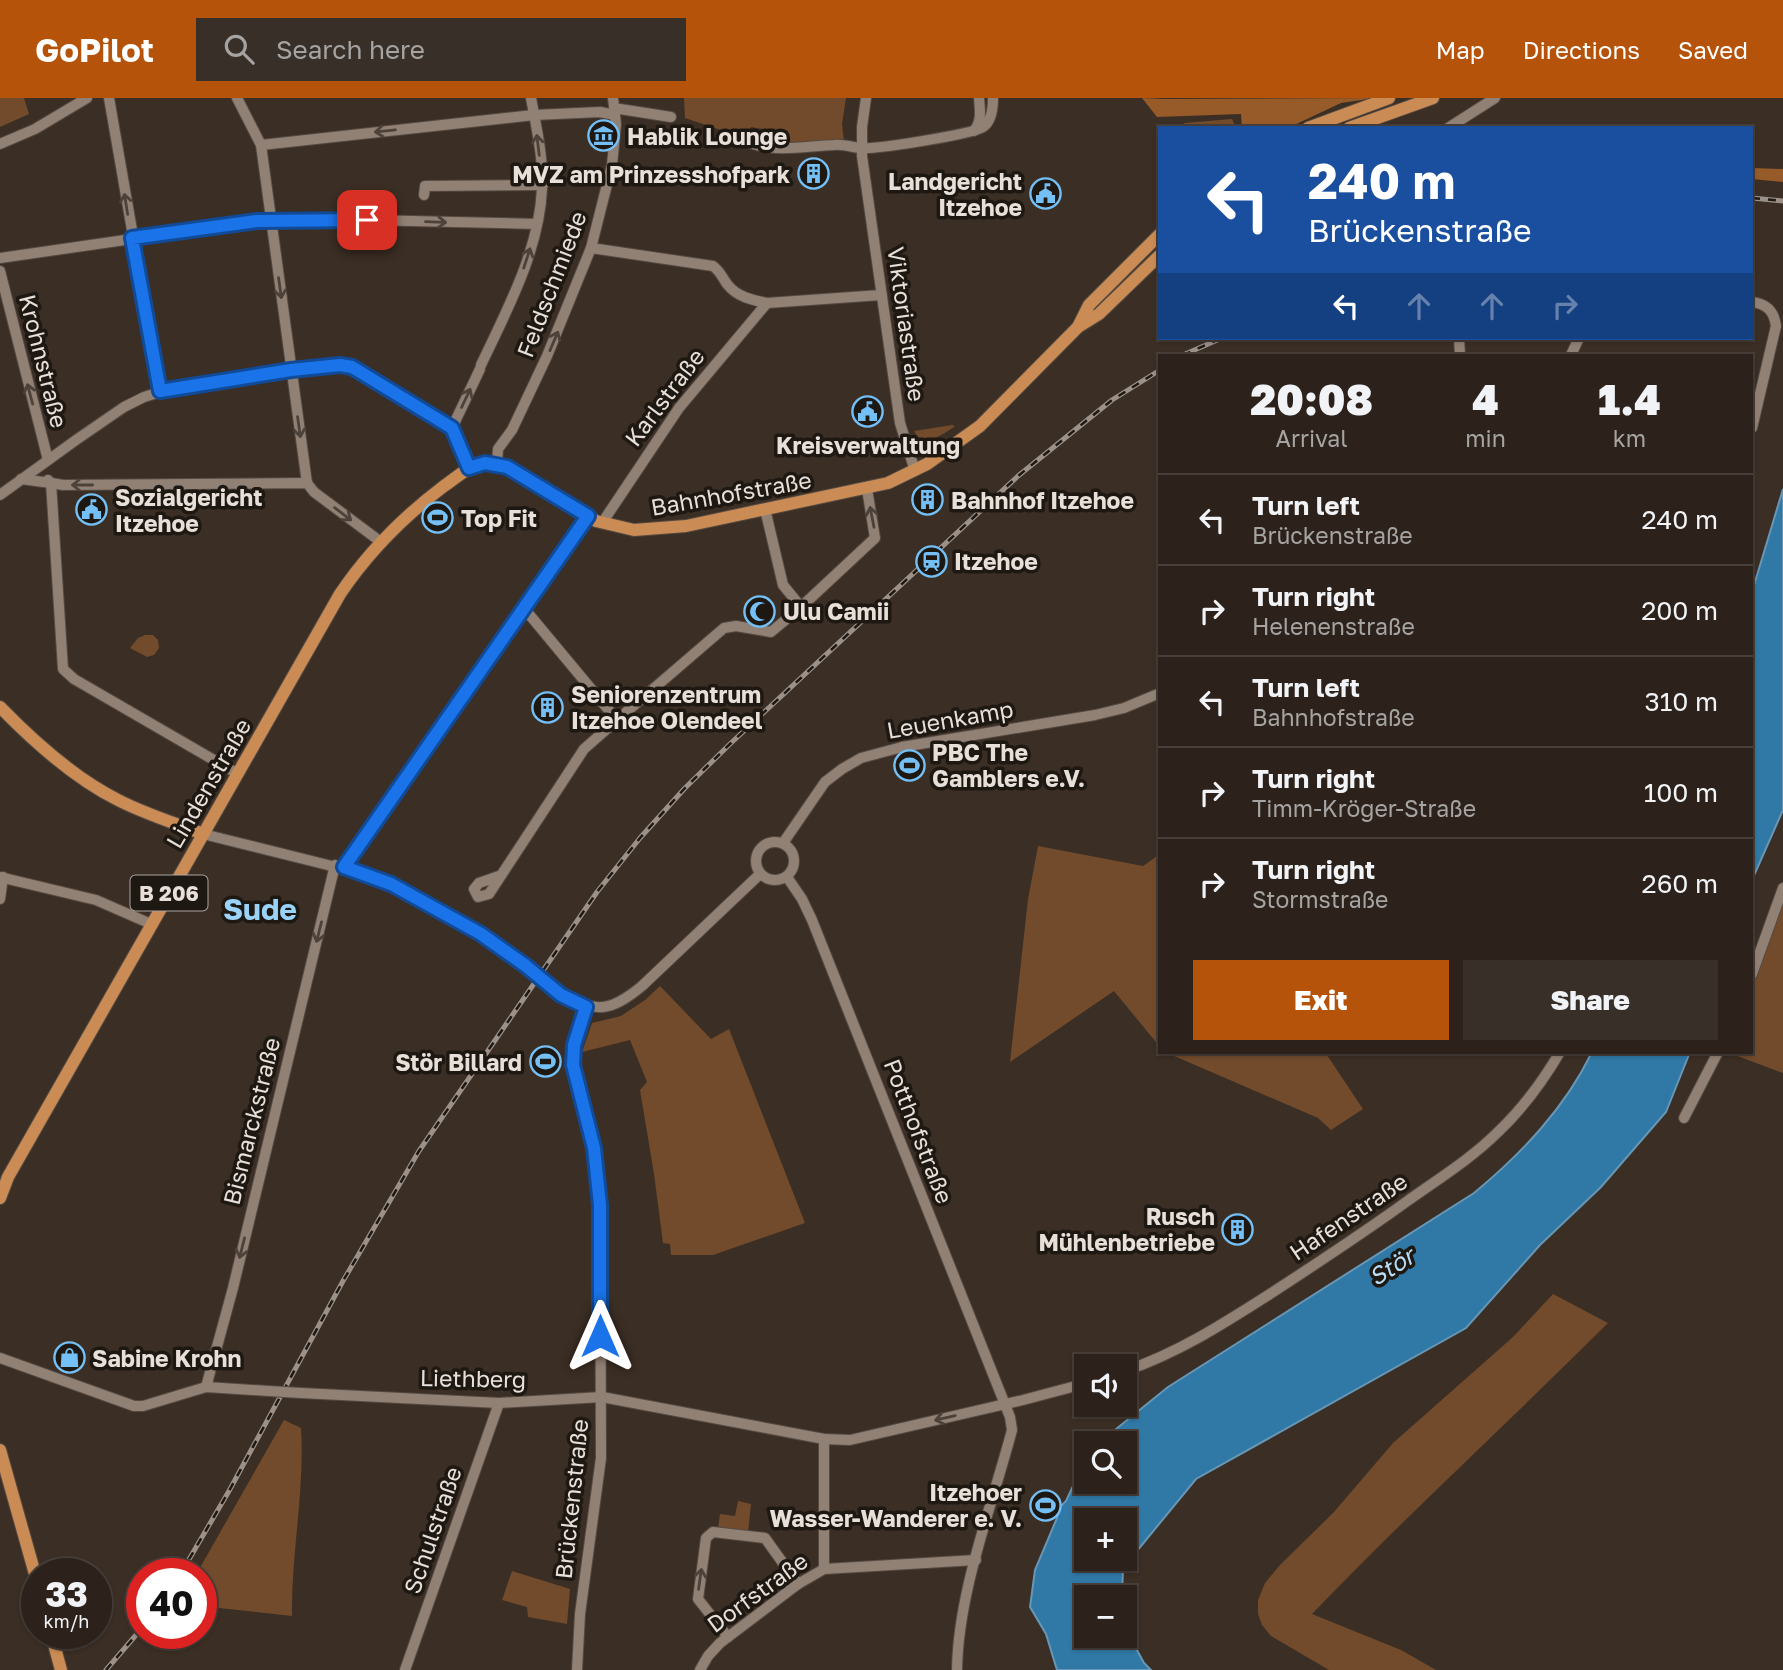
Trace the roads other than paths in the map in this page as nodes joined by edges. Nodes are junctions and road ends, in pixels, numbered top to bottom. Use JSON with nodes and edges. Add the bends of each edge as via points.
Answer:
{"nodes":[{"id":1,"x":87,"y":98,"type":"edge"},
{"id":2,"x":109,"y":98,"type":"edge"},
{"id":3,"x":237,"y":98,"type":"edge"},
{"id":4,"x":531,"y":98,"type":"edge"},
{"id":5,"x":607,"y":98,"type":"edge"},
{"id":6,"x":613,"y":98,"type":"edge"},
{"id":7,"x":866,"y":98,"type":"edge"},
{"id":8,"x":979,"y":98,"type":"edge"},
{"id":9,"x":993,"y":98,"type":"edge"},
{"id":10,"x":1433,"y":98,"type":"edge"},
{"id":11,"x":1495,"y":98,"type":"edge"},
{"id":12,"x":1382,"y":100,"type":"edge"},
{"id":13,"x":615,"y":113,"type":"junction"},
{"id":14,"x":534,"y":115,"type":"junction"},
{"id":15,"x":671,"y":117,"type":"dead end"},
{"id":16,"x":1383,"y":122,"type":"edge"},
{"id":17,"x":1313,"y":126,"type":"edge"},
{"id":18,"x":1360,"y":126,"type":"edge"},
{"id":19,"x":1451,"y":126,"type":"edge"},
{"id":20,"x":974,"y":131,"type":"junction"},
{"id":21,"x":743,"y":139,"type":"dead end"},
{"id":22,"x":0,"y":144,"type":"edge"},
{"id":23,"x":261,"y":145,"type":"junction"},
{"id":24,"x":862,"y":149,"type":"junction"},
{"id":25,"x":542,"y":185,"type":"junction"},
{"id":26,"x":424,"y":195,"type":"dead end"},
{"id":27,"x":270,"y":221,"type":"junction"},
{"id":28,"x":537,"y":224,"type":"junction"},
{"id":29,"x":1158,"y":236,"type":"edge"},
{"id":30,"x":132,"y":238,"type":"junction"},
{"id":31,"x":591,"y":248,"type":"junction"},
{"id":32,"x":1158,"y":257,"type":"edge"},
{"id":33,"x":0,"y":258,"type":"edge"},
{"id":34,"x":0,"y":271,"type":"edge"},
{"id":35,"x":881,"y":295,"type":"junction"},
{"id":36,"x":1753,"y":302,"type":"edge"},
{"id":37,"x":767,"y":303,"type":"junction"},
{"id":38,"x":1078,"y":327,"type":"junction"},
{"id":39,"x":291,"y":370,"type":"junction"},
{"id":40,"x":160,"y":391,"type":"junction"},
{"id":41,"x":1753,"y":424,"type":"edge"},
{"id":42,"x":452,"y":428,"type":"junction"},
{"id":43,"x":48,"y":460,"type":"junction"},
{"id":44,"x":491,"y":463,"type":"junction"},
{"id":45,"x":37,"y":468,"type":"junction"},
{"id":46,"x":469,"y":468,"type":"junction"},
{"id":47,"x":915,"y":471,"type":"junction"},
{"id":48,"x":22,"y":479,"type":"junction"},
{"id":49,"x":51,"y":483,"type":"junction"},
{"id":50,"x":307,"y":484,"type":"junction"},
{"id":51,"x":867,"y":489,"type":"junction"},
{"id":52,"x":3,"y":493,"type":"edge"},
{"id":53,"x":765,"y":509,"type":"junction"},
{"id":54,"x":588,"y":516,"type":"junction"},
{"id":55,"x":602,"y":523,"type":"junction"},
{"id":56,"x":381,"y":542,"type":"junction"},
{"id":57,"x":523,"y":607,"type":"junction"},
{"id":58,"x":801,"y":607,"type":"junction"},
{"id":59,"x":1158,"y":694,"type":"edge"},
{"id":60,"x":0,"y":707,"type":"edge"},
{"id":61,"x":617,"y":720,"type":"junction"},
{"id":62,"x":238,"y":774,"type":"junction"},
{"id":63,"x":203,"y":834,"type":"junction"},
{"id":64,"x":783,"y":843,"type":"junction"},
{"id":65,"x":340,"y":866,"type":"junction"},
{"id":66,"x":760,"y":874,"type":"junction"},
{"id":67,"x":499,"y":876,"type":"dead end"},
{"id":68,"x":2,"y":877,"type":"edge"},
{"id":69,"x":786,"y":877,"type":"junction"},
{"id":70,"x":1783,"y":888,"type":"edge"},
{"id":71,"x":0,"y":899,"type":"edge"},
{"id":72,"x":151,"y":924,"type":"junction"},
{"id":73,"x":1753,"y":971,"type":"edge"},
{"id":74,"x":586,"y":1007,"type":"junction"},
{"id":75,"x":1559,"y":1054,"type":"edge"},
{"id":76,"x":1717,"y":1054,"type":"edge"},
{"id":77,"x":1684,"y":1118,"type":"dead end"},
{"id":78,"x":0,"y":1198,"type":"edge"},
{"id":79,"x":0,"y":1358,"type":"edge"},
{"id":80,"x":1137,"y":1366,"type":"edge"},
{"id":81,"x":1074,"y":1386,"type":"edge"},
{"id":82,"x":206,"y":1387,"type":"junction"},
{"id":83,"x":602,"y":1397,"type":"junction"},
{"id":84,"x":499,"y":1403,"type":"junction"},
{"id":85,"x":1007,"y":1404,"type":"junction"},
{"id":86,"x":824,"y":1439,"type":"junction"},
{"id":87,"x":0,"y":1450,"type":"edge"},
{"id":88,"x":31,"y":1558,"type":"edge"},
{"id":89,"x":976,"y":1560,"type":"junction"},
{"id":90,"x":824,"y":1569,"type":"junction"},
{"id":91,"x":798,"y":1584,"type":"junction"},
{"id":92,"x":728,"y":1637,"type":"junction"},
{"id":93,"x":55,"y":1649,"type":"edge"},
{"id":94,"x":61,"y":1670,"type":"edge"},
{"id":95,"x":405,"y":1670,"type":"edge"},
{"id":96,"x":576,"y":1670,"type":"edge"},
{"id":97,"x":700,"y":1670,"type":"edge"},
{"id":98,"x":957,"y":1670,"type":"edge"}],
"edges":[{"from":1,"to":22,"type":"street"},
{"from":30,"to":2,"type":"street","one_way":true},
{"from":3,"to":23,"type":"street"},
{"from":4,"to":14,"type":"street"},
{"from":5,"to":13,"type":"street"},
{"from":6,"to":13,"type":"street","name":"Feldschmiede"},
{"from":7,"to":24,"type":"street","name":"Viktoriastraße"},
{"from":8,"to":20,"type":"street","via":[[981,116]]},
{"from":9,"to":20,"type":"street","via":[[989,122]]},
{"from":10,"to":16,"type":"main road"},
{"from":11,"to":19,"type":"street"},
{"from":12,"to":16,"type":"street"},
{"from":12,"to":17,"type":"main road"},
{"from":13,"to":14,"type":"street"},
{"from":13,"to":15,"type":"street","via":[[620,109]]},
{"from":13,"to":31,"type":"street","name":"Feldschmiede","via":[[612,165]]},
{"from":14,"to":23,"type":"street","one_way":true},
{"from":25,"to":14,"type":"street","one_way":true},
{"from":16,"to":18,"type":"main road"},
{"from":20,"to":24,"type":"street"},
{"from":21,"to":24,"type":"street","via":[[778,148],[836,145]]},
{"from":23,"to":27,"type":"street"},
{"from":24,"to":35,"type":"street","name":"Viktoriastraße"},
{"from":25,"to":26,"type":"street","via":[[425,186]]},
{"from":25,"to":28,"type":"street"},
{"from":27,"to":28,"type":"street","one_way":true},
{"from":27,"to":30,"type":"street"},
{"from":27,"to":39,"type":"street","one_way":true},
{"from":42,"to":28,"type":"street","one_way":true,"via":[[526,263]]},
{"from":29,"to":38,"type":"main road","via":[[1089,305]]},
{"from":30,"to":33,"type":"street"},
{"from":30,"to":40,"type":"street"},
{"from":31,"to":37,"type":"street","via":[[713,266],[734,292]]},
{"from":44,"to":31,"type":"street","name":"Feldschmiede","one_way":true,"via":[[547,356]]},
{"from":32,"to":38,"type":"main road","via":[[1099,314]]},
{"from":43,"to":34,"type":"street","name":"Krohnstraße","one_way":true},
{"from":35,"to":37,"type":"street"},
{"from":35,"to":47,"type":"street","name":"Viktoriastraße","via":[[900,423]]},
{"from":36,"to":41,"type":"street","via":[[1772,312],[1776,326]]},
{"from":37,"to":55,"type":"street","name":"Karlstraße","via":[[666,425]]},
{"from":38,"to":47,"type":"main road","name":"Bahnhofstraße","via":[[980,426]]},
{"from":39,"to":40,"type":"street"},
{"from":39,"to":42,"type":"street","via":[[352,367]]},
{"from":39,"to":50,"type":"street","one_way":true},
{"from":40,"to":43,"type":"street","via":[[129,404]]},
{"from":42,"to":46,"type":"street"},
{"from":43,"to":45,"type":"street"},
{"from":44,"to":46,"type":"main road","name":"Lindenstraße"},
{"from":44,"to":54,"type":"main road","name":"Bahnhofstraße","via":[[512,469]]},
{"from":45,"to":48,"type":"street"},
{"from":45,"to":49,"type":"street"},
{"from":46,"to":56,"type":"main road","name":"Lindenstraße","via":[[410,513]]},
{"from":47,"to":51,"type":"main road","name":"Bahnhofstraße"},
{"from":48,"to":49,"type":"street"},
{"from":48,"to":52,"type":"street"},
{"from":50,"to":49,"type":"street","one_way":true},
{"from":49,"to":62,"type":"street","via":[[63,669]]},
{"from":50,"to":56,"type":"street","one_way":true},
{"from":51,"to":53,"type":"main road","name":"Bahnhofstraße"},
{"from":58,"to":51,"type":"street","one_way":true,"via":[[871,543],[875,533]]},
{"from":53,"to":55,"type":"main road","name":"Bahnhofstraße","via":[[660,530],[627,530]]},
{"from":53,"to":58,"type":"street","via":[[783,585]]},
{"from":54,"to":55,"type":"main road","name":"Bahnhofstraße"},
{"from":54,"to":57,"type":"street"},
{"from":56,"to":62,"type":"main road","name":"Lindenstraße","via":[[340,594]]},
{"from":57,"to":61,"type":"street"},
{"from":57,"to":65,"type":"street"},
{"from":58,"to":61,"type":"street","via":[[771,632],[724,628]]},
{"from":59,"to":64,"type":"street","name":"Leuenkamp","via":[[1104,713],[861,758],[825,782]]},
{"from":60,"to":63,"type":"main road","via":[[99,789]]},
{"from":61,"to":67,"type":"street","via":[[583,749]]},
{"from":62,"to":63,"type":"main road","name":"Lindenstraße"},
{"from":63,"to":65,"type":"street"},
{"from":63,"to":72,"type":"main road","name":"Lindenstraße","number":"B 206"},
{"from":64,"to":66,"type":"street","name":"Leuenkamp","via":[[772,842],[758,852]]},
{"from":64,"to":69,"type":"street","via":[[794,859]]},
{"from":65,"to":74,"type":"street","bridge":true,"via":[[407,892],[481,934],[561,995]]},
{"from":65,"to":82,"type":"street","name":"Bismarckstraße","one_way":true},
{"from":66,"to":69,"type":"street","via":[[773,880]]},
{"from":66,"to":74,"type":"street","via":[[632,995],[608,1006]]},
{"from":68,"to":71,"type":"street"},
{"from":68,"to":72,"type":"street","via":[[96,900]]},
{"from":69,"to":85,"type":"street","name":"Potthofstraße","via":[[807,908]]},
{"from":70,"to":73,"type":"street"},
{"from":72,"to":78,"type":"main road","name":"Lindenstraße","number":"B 206","via":[[13,1167]]},
{"from":74,"to":83,"type":"street","name":"Brückenstraße","via":[[573,1065],[594,1148],[600,1205]]},
{"from":75,"to":80,"type":"street","name":"Hafenstraße","via":[[1522,1107],[1447,1174],[1216,1328]]},
{"from":76,"to":77,"type":"street"},
{"from":79,"to":82,"type":"street","name":"Liethberg","via":[[134,1406]]},
{"from":81,"to":85,"type":"street"},
{"from":82,"to":84,"type":"street","name":"Liethberg","bridge":true},
{"from":83,"to":84,"type":"street","name":"Liethberg"},
{"from":83,"to":86,"type":"street","name":"Liethberg"},
{"from":83,"to":96,"type":"street","name":"Brückenstraße","via":[[601,1458]]},
{"from":84,"to":95,"type":"street","name":"Schulstraße"},
{"from":85,"to":86,"type":"street","one_way":true,"via":[[850,1440]]},
{"from":85,"to":89,"type":"street","name":"Potthofstraße","via":[[1012,1430]]},
{"from":86,"to":90,"type":"street"},
{"from":87,"to":88,"type":"main road"},
{"from":89,"to":90,"type":"street","name":"Dorfstraße"},
{"from":89,"to":98,"type":"street","name":"Potthofstraße","via":[[962,1612]]},
{"from":90,"to":91,"type":"street","name":"Dorfstraße"},
{"from":91,"to":92,"type":"street","name":"Dorfstraße"},
{"from":92,"to":91,"type":"street","one_way":true,"via":[[698,1599],[709,1534],[765,1538]]},
{"from":92,"to":97,"type":"street","name":"Dorfstraße","via":[[714,1648]]},
{"from":93,"to":94,"type":"main road"}]}
